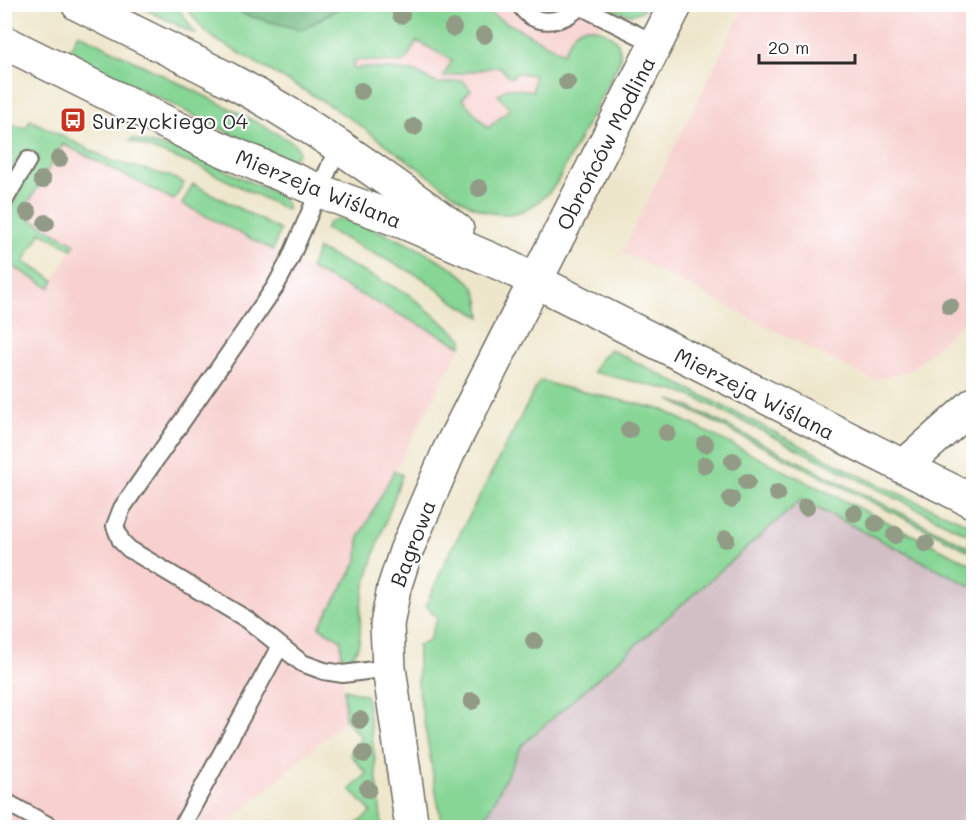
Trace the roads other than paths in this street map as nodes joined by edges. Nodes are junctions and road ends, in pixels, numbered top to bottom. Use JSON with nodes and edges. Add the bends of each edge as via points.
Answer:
{"nodes":[{"id":1,"x":78,"y":4,"type":"edge"},
{"id":2,"x":520,"y":4,"type":"edge"},
{"id":3,"x":534,"y":4,"type":"edge"},
{"id":4,"x":675,"y":4,"type":"edge"},
{"id":5,"x":580,"y":5,"type":"edge"},
{"id":6,"x":543,"y":21,"type":"junction"},
{"id":7,"x":4,"y":42,"type":"edge"},
{"id":8,"x":656,"y":44,"type":"junction"},
{"id":9,"x":338,"y":147,"type":"junction"},
{"id":10,"x":28,"y":160,"type":"dead end"},
{"id":11,"x":320,"y":191,"type":"junction"},
{"id":12,"x":4,"y":201,"type":"edge"},
{"id":13,"x":506,"y":266,"type":"junction"},
{"id":14,"x":535,"y":280,"type":"junction"},
{"id":15,"x":974,"y":404,"type":"edge"},
{"id":16,"x":903,"y":467,"type":"junction"},
{"id":17,"x":974,"y":502,"type":"edge"},
{"id":18,"x":280,"y":646,"type":"junction"},
{"id":19,"x":390,"y":668,"type":"junction"},
{"id":20,"x":4,"y":801,"type":"edge"},
{"id":21,"x":53,"y":828,"type":"edge"},
{"id":22,"x":181,"y":828,"type":"edge"},
{"id":23,"x":412,"y":828,"type":"edge"}],
"edges":[{"from":1,"to":9,"type":"street","name":"Mierzeja Wiślana","via":[[234,83]]},
{"from":2,"to":6,"type":"lane","via":[[525,13]]},
{"from":3,"to":6,"type":"lane"},
{"from":4,"to":8,"type":"street","name":"Obrońców Modlina"},
{"from":5,"to":6,"type":"lane","via":[[572,15]]},
{"from":5,"to":8,"type":"lane"},
{"from":7,"to":11,"type":"street","name":"Mierzeja Wiślana","via":[[205,142]]},
{"from":8,"to":14,"type":"street","name":"Obrońców Modlina"},
{"from":9,"to":11,"type":"lane"},
{"from":9,"to":13,"type":"street","name":"Mierzeja Wiślana"},
{"from":10,"to":12,"type":"lane"},
{"from":11,"to":13,"type":"street","name":"Mierzeja Wiślana"},
{"from":11,"to":18,"type":"lane","via":[[275,287],[122,508],[115,526],[129,549],[248,620]]},
{"from":13,"to":14,"type":"street","name":"Mierzeja Wiślana"},
{"from":14,"to":16,"type":"street","name":"Mierzeja Wiślana"},
{"from":14,"to":19,"type":"street","name":"Bagrowa","via":[[449,451],[406,551],[393,588],[387,625]]},
{"from":15,"to":16,"type":"street"},
{"from":16,"to":17,"type":"street","name":"Mierzeja Wiślana"},
{"from":18,"to":19,"type":"lane","via":[[302,663],[343,675]]},
{"from":18,"to":22,"type":"lane"},
{"from":19,"to":23,"type":"street","name":"Bagrowa"},
{"from":20,"to":21,"type":"lane"}]}
